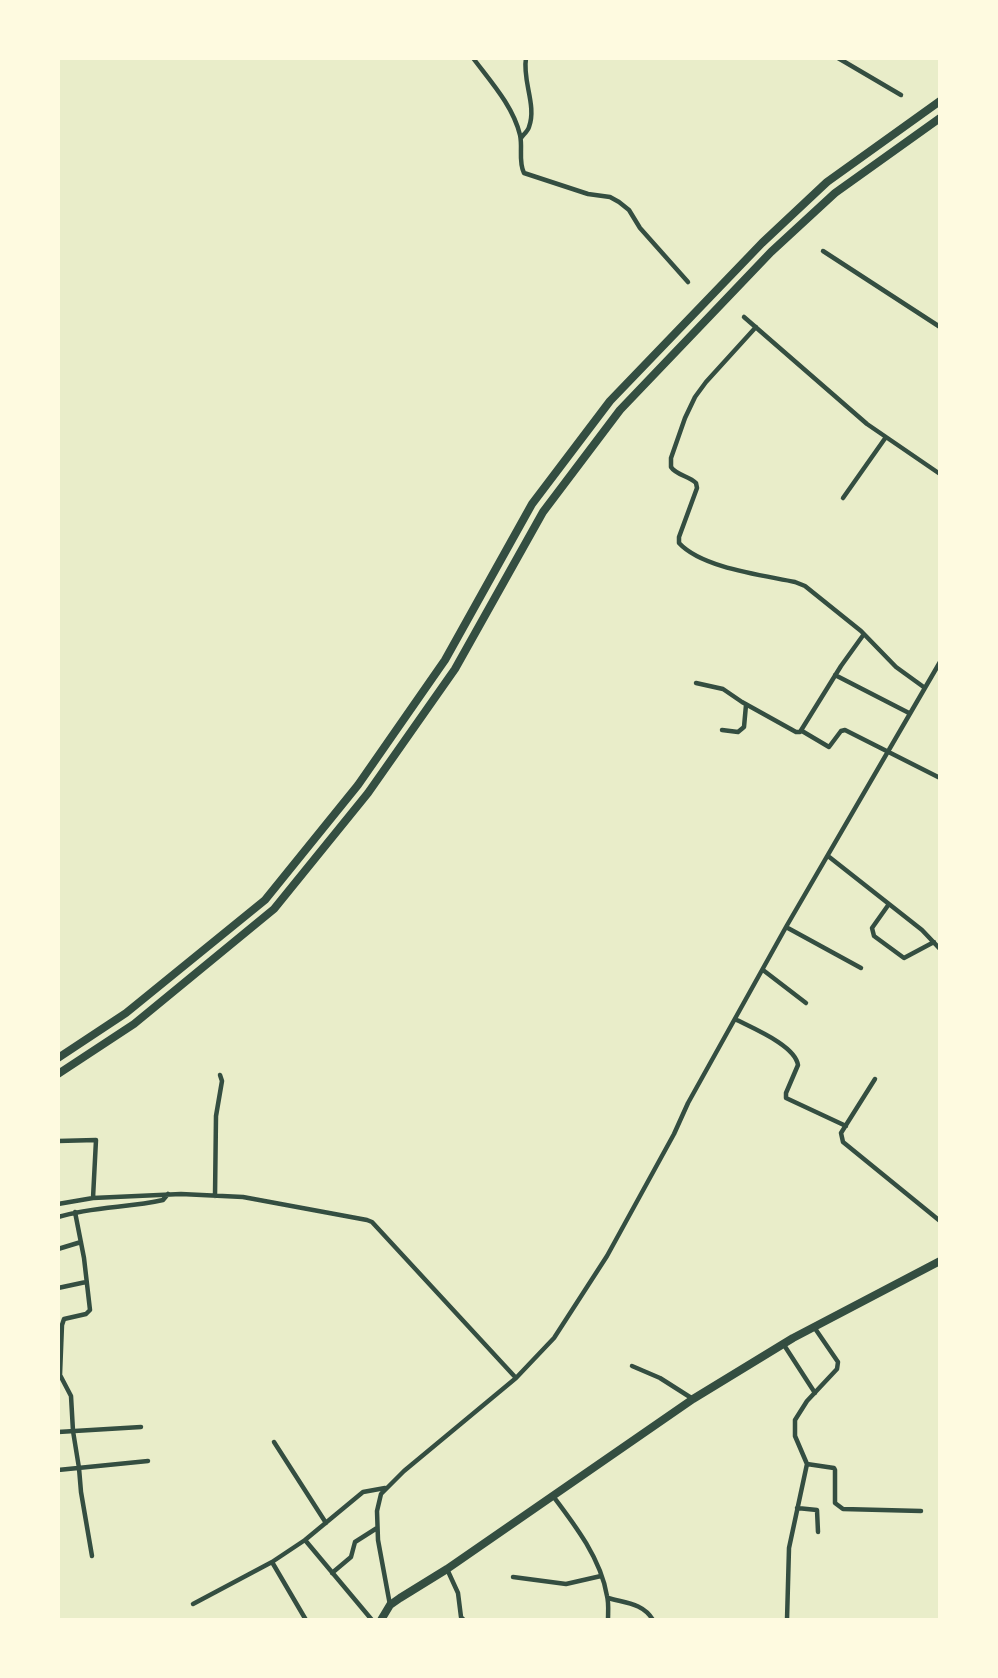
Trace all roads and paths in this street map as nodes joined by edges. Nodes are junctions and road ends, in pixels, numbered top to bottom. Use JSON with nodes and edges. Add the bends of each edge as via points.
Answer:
{"nodes":[{"id":1,"x":473,"y":58,"type":"edge"},
{"id":2,"x":526,"y":58,"type":"edge"},
{"id":3,"x":838,"y":58,"type":"edge"},
{"id":4,"x":901,"y":96,"type":"dead end"},
{"id":5,"x":939,"y":101,"type":"edge"},
{"id":6,"x":939,"y":118,"type":"edge"},
{"id":7,"x":520,"y":138,"type":"junction"},
{"id":8,"x":823,"y":251,"type":"dead end"},
{"id":9,"x":688,"y":282,"type":"dead end"},
{"id":10,"x":744,"y":317,"type":"dead end"},
{"id":11,"x":756,"y":327,"type":"junction"},
{"id":12,"x":939,"y":327,"type":"edge"},
{"id":13,"x":885,"y":437,"type":"junction"},
{"id":14,"x":939,"y":474,"type":"edge"},
{"id":15,"x":843,"y":498,"type":"dead end"},
{"id":16,"x":864,"y":634,"type":"junction"},
{"id":17,"x":939,"y":662,"type":"edge"},
{"id":18,"x":835,"y":675,"type":"junction"},
{"id":19,"x":696,"y":683,"type":"dead end"},
{"id":20,"x":925,"y":688,"type":"junction"},
{"id":21,"x":746,"y":705,"type":"junction"},
{"id":22,"x":909,"y":713,"type":"junction"},
{"id":23,"x":722,"y":730,"type":"dead end"},
{"id":24,"x":802,"y":731,"type":"junction"},
{"id":25,"x":887,"y":752,"type":"junction"},
{"id":26,"x":939,"y":778,"type":"edge"},
{"id":27,"x":828,"y":856,"type":"junction"},
{"id":28,"x":889,"y":904,"type":"junction"},
{"id":29,"x":786,"y":927,"type":"junction"},
{"id":30,"x":934,"y":942,"type":"junction"},
{"id":31,"x":939,"y":949,"type":"edge"},
{"id":32,"x":861,"y":968,"type":"dead end"},
{"id":33,"x":763,"y":970,"type":"junction"},
{"id":34,"x":806,"y":1003,"type":"dead end"},
{"id":35,"x":735,"y":1019,"type":"junction"},
{"id":36,"x":58,"y":1059,"type":"edge"},
{"id":37,"x":58,"y":1074,"type":"edge"},
{"id":38,"x":220,"y":1076,"type":"dead end"},
{"id":39,"x":875,"y":1079,"type":"dead end"},
{"id":40,"x":846,"y":1126,"type":"junction"},
{"id":41,"x":58,"y":1141,"type":"edge"},
{"id":42,"x":168,"y":1193,"type":"junction"},
{"id":43,"x":214,"y":1196,"type":"junction"},
{"id":44,"x":93,"y":1198,"type":"junction"},
{"id":45,"x":58,"y":1204,"type":"edge"},
{"id":46,"x":75,"y":1212,"type":"junction"},
{"id":47,"x":58,"y":1217,"type":"edge"},
{"id":48,"x":939,"y":1221,"type":"edge"},
{"id":49,"x":81,"y":1242,"type":"junction"},
{"id":50,"x":58,"y":1249,"type":"edge"},
{"id":51,"x":939,"y":1261,"type":"edge"},
{"id":52,"x":86,"y":1282,"type":"junction"},
{"id":53,"x":58,"y":1288,"type":"edge"},
{"id":54,"x":814,"y":1327,"type":"junction"},
{"id":55,"x":784,"y":1345,"type":"junction"},
{"id":56,"x":60,"y":1364,"type":"edge"},
{"id":57,"x":632,"y":1366,"type":"dead end"},
{"id":58,"x":516,"y":1378,"type":"junction"},
{"id":59,"x":815,"y":1393,"type":"junction"},
{"id":60,"x":693,"y":1399,"type":"junction"},
{"id":61,"x":141,"y":1426,"type":"dead end"},
{"id":62,"x":73,"y":1431,"type":"junction"},
{"id":63,"x":58,"y":1432,"type":"edge"},
{"id":64,"x":274,"y":1442,"type":"dead end"},
{"id":65,"x":148,"y":1461,"type":"dead end"},
{"id":66,"x":807,"y":1464,"type":"junction"},
{"id":67,"x":79,"y":1468,"type":"junction"},
{"id":68,"x":58,"y":1470,"type":"edge"},
{"id":69,"x":385,"y":1488,"type":"junction"},
{"id":70,"x":553,"y":1496,"type":"junction"},
{"id":71,"x":797,"y":1508,"type":"junction"},
{"id":72,"x":921,"y":1511,"type":"dead end"},
{"id":73,"x":326,"y":1523,"type":"junction"},
{"id":74,"x":377,"y":1528,"type":"junction"},
{"id":75,"x":818,"y":1532,"type":"dead end"},
{"id":76,"x":305,"y":1540,"type":"junction"},
{"id":77,"x":92,"y":1556,"type":"dead end"},
{"id":78,"x":272,"y":1562,"type":"junction"},
{"id":79,"x":447,"y":1569,"type":"junction"},
{"id":80,"x":332,"y":1573,"type":"junction"},
{"id":81,"x":601,"y":1576,"type":"junction"},
{"id":82,"x":513,"y":1577,"type":"dead end"},
{"id":83,"x":608,"y":1598,"type":"junction"},
{"id":84,"x":193,"y":1604,"type":"dead end"},
{"id":85,"x":390,"y":1605,"type":"junction"},
{"id":86,"x":306,"y":1620,"type":"edge"},
{"id":87,"x":372,"y":1620,"type":"edge"},
{"id":88,"x":381,"y":1620,"type":"edge"},
{"id":89,"x":464,"y":1620,"type":"edge"},
{"id":90,"x":608,"y":1620,"type":"edge"},
{"id":91,"x":653,"y":1620,"type":"edge"},
{"id":92,"x":787,"y":1620,"type":"edge"}],
"edges":[{"from":1,"to":7,"type":"street","via":[[508,106]]},
{"from":2,"to":7,"type":"street","via":[[524,71],[531,108],[529,128]]},
{"from":3,"to":4,"type":"street"},
{"from":5,"to":36,"type":"highway","via":[[827,183],[762,243],[610,401],[532,504],[445,660],[358,785],[265,900],[126,1013]]},
{"from":6,"to":37,"type":"highway","via":[[835,193],[763,260],[620,410],[543,512],[455,669],[369,793],[274,909],[134,1024]]},
{"from":7,"to":9,"type":"street","via":[[524,173],[619,202]]},
{"from":8,"to":12,"type":"street"},
{"from":10,"to":11,"type":"street"},
{"from":11,"to":13,"type":"street"},
{"from":11,"to":16,"type":"street","via":[[695,397],[671,458],[674,471],[692,479],[697,488],[679,543],[720,566],[805,586]]},
{"from":13,"to":14,"type":"street"},
{"from":13,"to":15,"type":"street"},
{"from":16,"to":18,"type":"street"},
{"from":16,"to":20,"type":"street","via":[[896,667]]},
{"from":17,"to":20,"type":"street"},
{"from":18,"to":22,"type":"street"},
{"from":18,"to":24,"type":"street"},
{"from":19,"to":21,"type":"street","via":[[723,689]]},
{"from":20,"to":22,"type":"street"},
{"from":21,"to":23,"type":"street","via":[[744,727],[738,732]]},
{"from":21,"to":24,"type":"street","via":[[796,732]]},
{"from":22,"to":25,"type":"street"},
{"from":24,"to":25,"type":"street","via":[[828,747],[845,730]]},
{"from":25,"to":26,"type":"street"},
{"from":25,"to":27,"type":"street"},
{"from":27,"to":28,"type":"street"},
{"from":27,"to":29,"type":"street"},
{"from":28,"to":30,"type":"street"},
{"from":28,"to":30,"type":"street","via":[[872,928],[874,936],[904,958]]},
{"from":29,"to":32,"type":"street"},
{"from":29,"to":33,"type":"street"},
{"from":30,"to":31,"type":"street"},
{"from":33,"to":34,"type":"street"},
{"from":33,"to":35,"type":"street"},
{"from":35,"to":40,"type":"street","via":[[795,1056],[798,1065],[786,1098]]},
{"from":35,"to":58,"type":"street","via":[[607,1256],[554,1338]]},
{"from":38,"to":43,"type":"street"},
{"from":39,"to":40,"type":"street"},
{"from":40,"to":48,"type":"street","via":[[841,1133],[843,1142]]},
{"from":41,"to":44,"type":"street","via":[[96,1140]]},
{"from":42,"to":43,"type":"street"},
{"from":42,"to":44,"type":"street"},
{"from":42,"to":46,"type":"street","via":[[163,1200],[146,1204]]},
{"from":43,"to":58,"type":"street","via":[[243,1197],[372,1222]]},
{"from":44,"to":45,"type":"street"},
{"from":46,"to":47,"type":"street"},
{"from":46,"to":49,"type":"street"},
{"from":49,"to":50,"type":"street"},
{"from":49,"to":52,"type":"street"},
{"from":51,"to":54,"type":"highway"},
{"from":52,"to":53,"type":"street"},
{"from":52,"to":56,"type":"street","via":[[90,1310],[64,1319]]},
{"from":54,"to":55,"type":"highway"},
{"from":54,"to":59,"type":"street","via":[[838,1362]]},
{"from":55,"to":59,"type":"street"},
{"from":55,"to":60,"type":"highway"},
{"from":56,"to":62,"type":"street","via":[[60,1375],[71,1396]]},
{"from":57,"to":60,"type":"street"},
{"from":58,"to":69,"type":"street"},
{"from":59,"to":66,"type":"street","via":[[800,1412],[794,1428]]},
{"from":60,"to":70,"type":"highway"},
{"from":61,"to":62,"type":"street"},
{"from":62,"to":63,"type":"street"},
{"from":62,"to":67,"type":"street"},
{"from":64,"to":73,"type":"street"},
{"from":65,"to":67,"type":"street"},
{"from":66,"to":71,"type":"street"},
{"from":66,"to":72,"type":"street","via":[[834,1468],[835,1503],[843,1509]]},
{"from":67,"to":68,"type":"street"},
{"from":67,"to":77,"type":"street"},
{"from":69,"to":73,"type":"street","via":[[363,1492]]},
{"from":69,"to":74,"type":"street","via":[[378,1502]]},
{"from":70,"to":79,"type":"highway"},
{"from":70,"to":81,"type":"street","via":[[576,1527]]},
{"from":71,"to":75,"type":"street","via":[[818,1510]]},
{"from":71,"to":92,"type":"street","via":[[789,1548]]},
{"from":73,"to":76,"type":"street"},
{"from":74,"to":80,"type":"street","via":[[355,1542],[351,1557]]},
{"from":74,"to":85,"type":"street"},
{"from":76,"to":78,"type":"street"},
{"from":76,"to":80,"type":"street"},
{"from":78,"to":84,"type":"street"},
{"from":78,"to":86,"type":"street"},
{"from":79,"to":85,"type":"highway"},
{"from":79,"to":89,"type":"street"},
{"from":80,"to":87,"type":"street"},
{"from":81,"to":82,"type":"street","via":[[566,1584]]},
{"from":81,"to":83,"type":"street"},
{"from":83,"to":90,"type":"street"},
{"from":83,"to":91,"type":"street","via":[[638,1605]]},
{"from":85,"to":88,"type":"highway"}]}
